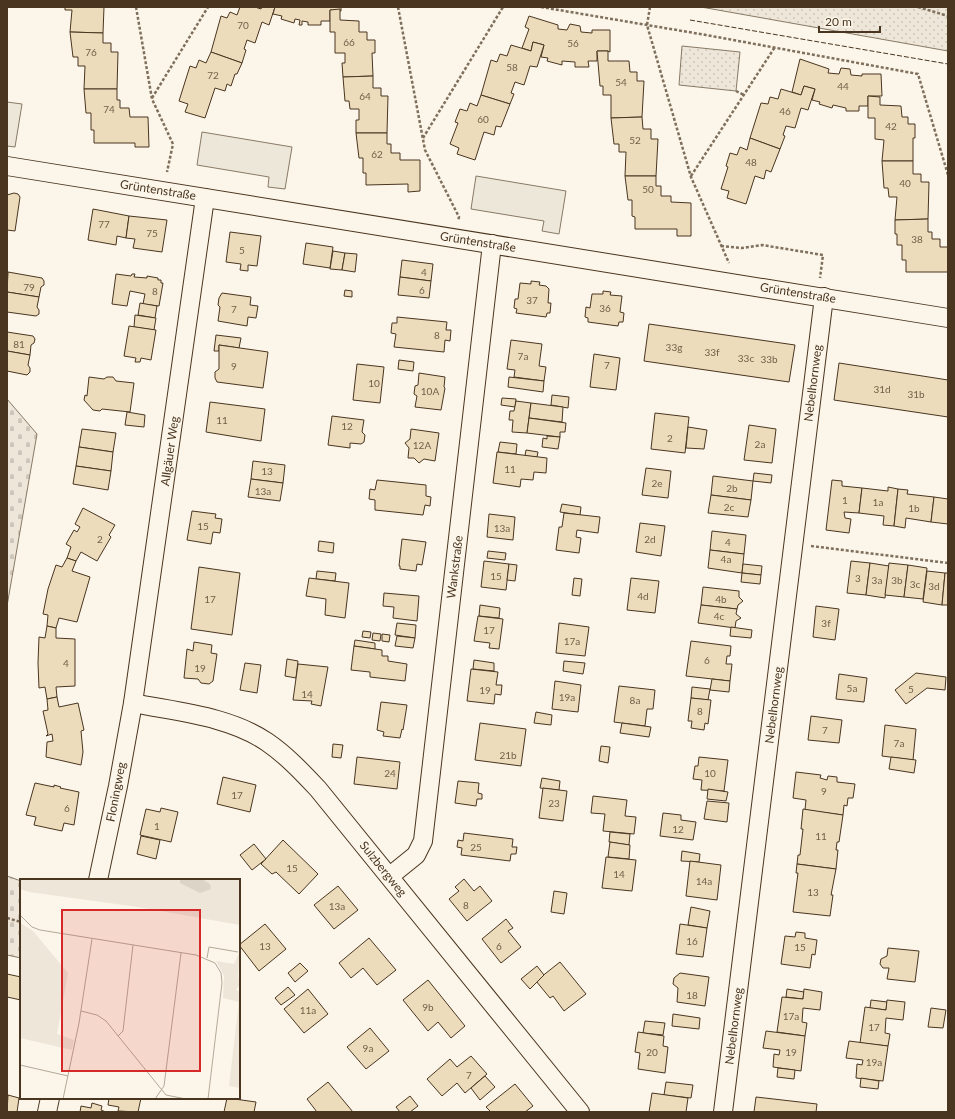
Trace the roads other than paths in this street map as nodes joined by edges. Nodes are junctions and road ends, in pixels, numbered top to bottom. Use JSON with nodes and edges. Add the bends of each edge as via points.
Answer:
{"nodes":[{"id":1,"x":7,"y":166,"type":"edge"},
{"id":2,"x":205,"y":198,"type":"junction"},
{"id":3,"x":492,"y":244,"type":"junction"},
{"id":4,"x":824,"y":297,"type":"junction"},
{"id":5,"x":948,"y":318,"type":"edge"},
{"id":6,"x":133,"y":703,"type":"junction"},
{"id":7,"x":390,"y":876,"type":"junction"},
{"id":8,"x":98,"y":879,"type":"edge"},
{"id":9,"x":50,"y":1099,"type":"edge"},
{"id":10,"x":48,"y":1112,"type":"edge"},
{"id":11,"x":580,"y":1112,"type":"edge"},
{"id":12,"x":723,"y":1112,"type":"edge"}],
"edges":[{"from":1,"to":2,"type":"street","name":"Grüntenstraße"},
{"from":2,"to":3,"type":"street","name":"Grüntenstraße"},
{"from":2,"to":6,"type":"street","name":"Allgäuer Weg"},
{"from":3,"to":4,"type":"street","name":"Grüntenstraße"},
{"from":3,"to":7,"type":"street","name":"Wankstraße","via":[[423,841],[416,855]]},
{"from":4,"to":5,"type":"street","name":"Grüntenstraße"},
{"from":4,"to":12,"type":"street","name":"Nebelhornweg"},
{"from":6,"to":7,"type":"street","name":"Sulzbergweg","via":[[214,719],[266,741],[318,789]]},
{"from":6,"to":8,"type":"street","name":"Floningweg"},
{"from":7,"to":11,"type":"street","name":"Sulzbergweg"},
{"from":9,"to":10,"type":"street"}]}
